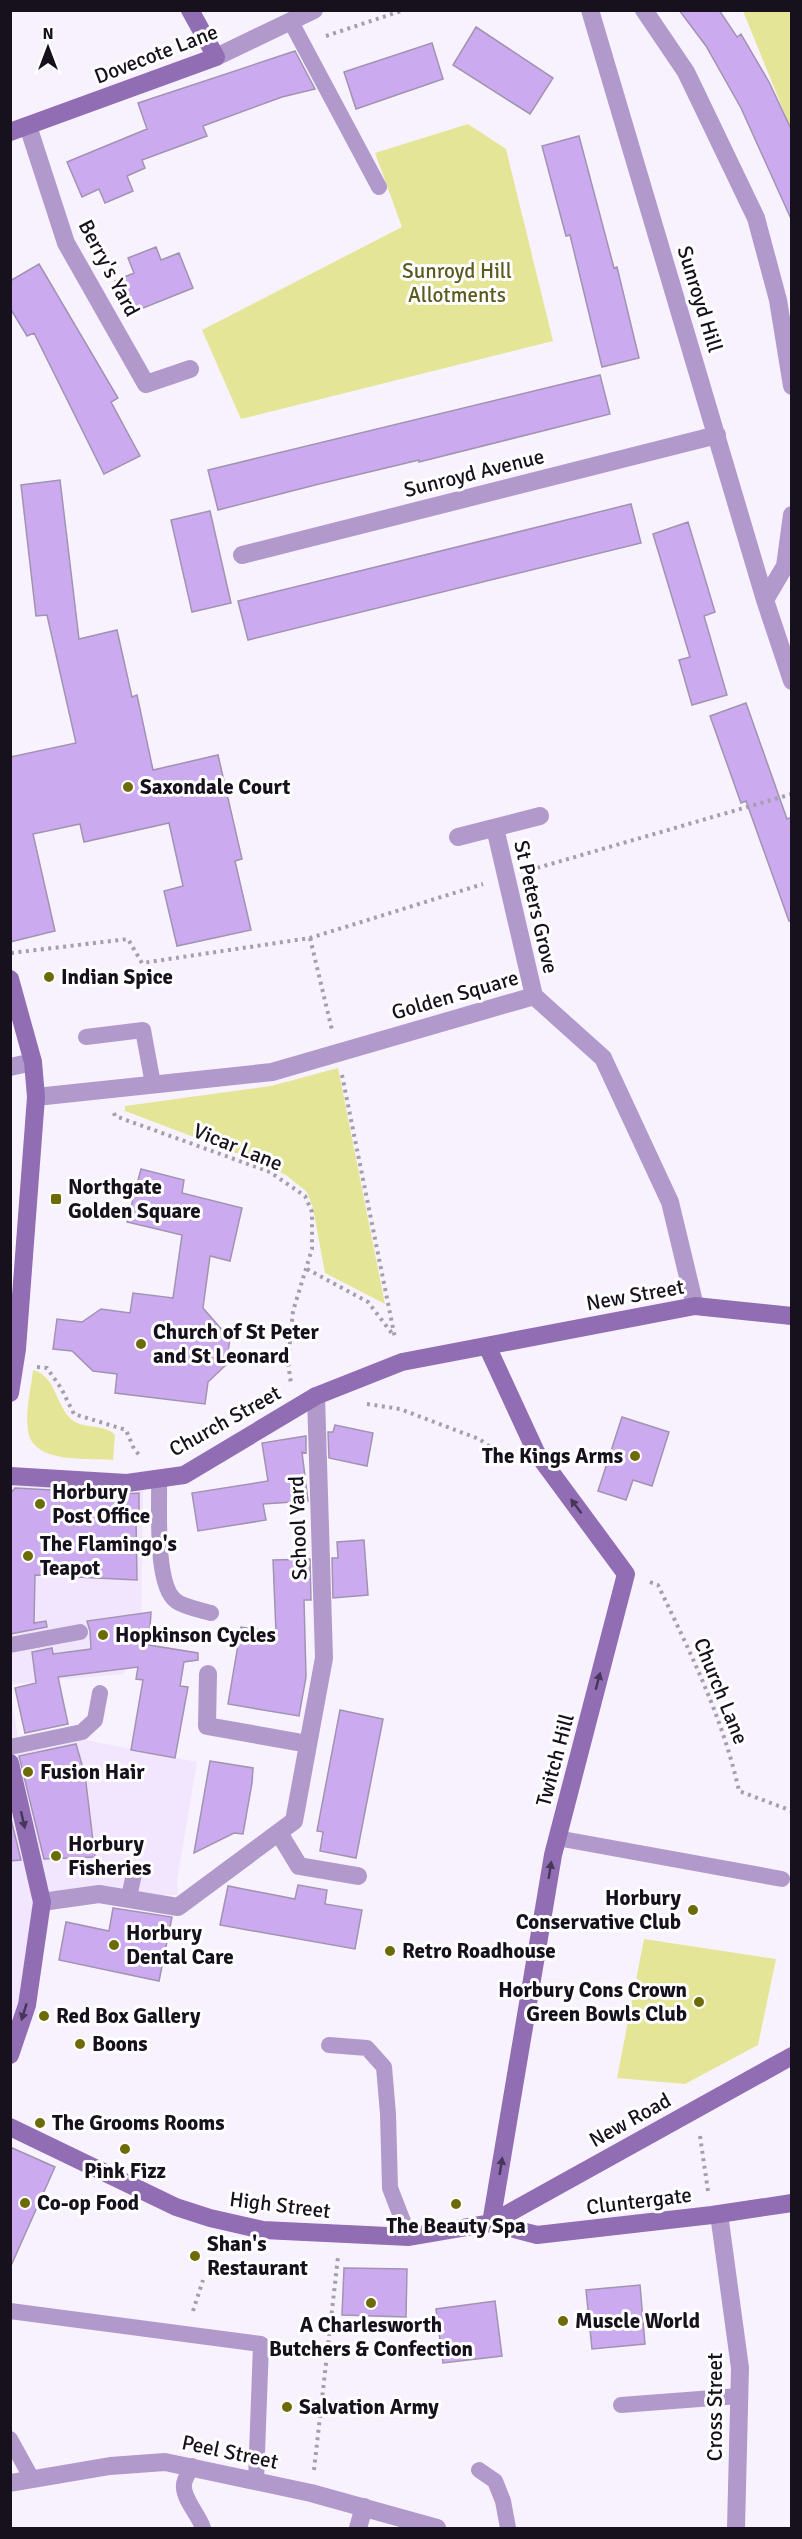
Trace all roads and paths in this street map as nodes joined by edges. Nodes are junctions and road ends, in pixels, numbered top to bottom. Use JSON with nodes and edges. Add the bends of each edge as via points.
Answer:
{"nodes":[{"id":1,"x":190,"y":10,"type":"edge"},
{"id":2,"x":314,"y":10,"type":"edge"},
{"id":3,"x":404,"y":10,"type":"edge"},
{"id":4,"x":590,"y":10,"type":"edge"},
{"id":5,"x":644,"y":10,"type":"edge"},
{"id":6,"x":291,"y":22,"type":"junction"},
{"id":7,"x":302,"y":44,"type":"junction"},
{"id":8,"x":216,"y":57,"type":"junction"},
{"id":9,"x":28,"y":126,"type":"junction"},
{"id":10,"x":10,"y":132,"type":"edge"},
{"id":11,"x":379,"y":187,"type":"dead end"},
{"id":12,"x":190,"y":369,"type":"dead end"},
{"id":13,"x":792,"y":386,"type":"edge"},
{"id":14,"x":717,"y":435,"type":"junction"},
{"id":15,"x":792,"y":515,"type":"edge"},
{"id":16,"x":242,"y":555,"type":"dead end"},
{"id":17,"x":765,"y":600,"type":"junction"},
{"id":18,"x":792,"y":681,"type":"edge"},
{"id":19,"x":792,"y":794,"type":"edge"},
{"id":20,"x":540,"y":816,"type":"dead end"},
{"id":21,"x":495,"y":828,"type":"junction"},
{"id":22,"x":458,"y":837,"type":"dead end"},
{"id":23,"x":506,"y":877,"type":"junction"},
{"id":24,"x":310,"y":938,"type":"junction"},
{"id":25,"x":10,"y":953,"type":"edge"},
{"id":26,"x":10,"y":980,"type":"edge"},
{"id":27,"x":534,"y":996,"type":"junction"},
{"id":28,"x":86,"y":1037,"type":"dead end"},
{"id":29,"x":337,"y":1051,"type":"junction"},
{"id":30,"x":33,"y":1062,"type":"junction"},
{"id":31,"x":10,"y":1067,"type":"edge"},
{"id":32,"x":153,"y":1084,"type":"junction"},
{"id":33,"x":107,"y":1089,"type":"junction"},
{"id":34,"x":36,"y":1097,"type":"junction"},
{"id":35,"x":307,"y":1269,"type":"junction"},
{"id":36,"x":694,"y":1306,"type":"junction"},
{"id":37,"x":792,"y":1316,"type":"edge"},
{"id":38,"x":395,"y":1336,"type":"junction"},
{"id":39,"x":488,"y":1346,"type":"junction"},
{"id":40,"x":14,"y":1353,"type":"edge"},
{"id":41,"x":402,"y":1362,"type":"junction"},
{"id":42,"x":10,"y":1393,"type":"edge"},
{"id":43,"x":316,"y":1396,"type":"junction"},
{"id":44,"x":358,"y":1402,"type":"dead end"},
{"id":45,"x":295,"y":1408,"type":"junction"},
{"id":46,"x":523,"y":1471,"type":"dead end"},
{"id":47,"x":10,"y":1476,"type":"edge"},
{"id":48,"x":159,"y":1478,"type":"junction"},
{"id":49,"x":626,"y":1574,"type":"junction"},
{"id":50,"x":211,"y":1613,"type":"dead end"},
{"id":51,"x":80,"y":1632,"type":"dead end"},
{"id":52,"x":10,"y":1645,"type":"edge"},
{"id":53,"x":208,"y":1674,"type":"dead end"},
{"id":54,"x":100,"y":1693,"type":"dead end"},
{"id":55,"x":308,"y":1743,"type":"junction"},
{"id":56,"x":10,"y":1747,"type":"edge"},
{"id":57,"x":10,"y":1763,"type":"edge"},
{"id":58,"x":792,"y":1811,"type":"edge"},
{"id":59,"x":279,"y":1833,"type":"junction"},
{"id":60,"x":557,"y":1838,"type":"junction"},
{"id":61,"x":134,"y":1874,"type":"dead end"},
{"id":62,"x":358,"y":1876,"type":"dead end"},
{"id":63,"x":782,"y":1879,"type":"dead end"},
{"id":64,"x":129,"y":1898,"type":"junction"},
{"id":65,"x":42,"y":1902,"type":"junction"},
{"id":66,"x":329,"y":2045,"type":"dead end"},
{"id":67,"x":10,"y":2055,"type":"edge"},
{"id":68,"x":792,"y":2056,"type":"edge"},
{"id":69,"x":696,"y":2109,"type":"junction"},
{"id":70,"x":10,"y":2127,"type":"edge"},
{"id":71,"x":792,"y":2203,"type":"edge"},
{"id":72,"x":715,"y":2215,"type":"junction"},
{"id":73,"x":491,"y":2223,"type":"junction"},
{"id":74,"x":340,"y":2235,"type":"junction"},
{"id":75,"x":409,"y":2237,"type":"junction"},
{"id":76,"x":203,"y":2280,"type":"dead end"},
{"id":77,"x":10,"y":2311,"type":"edge"},
{"id":78,"x":185,"y":2334,"type":"junction"},
{"id":79,"x":739,"y":2396,"type":"junction"},
{"id":80,"x":621,"y":2405,"type":"dead end"},
{"id":81,"x":10,"y":2439,"type":"edge"},
{"id":82,"x":192,"y":2466,"type":"junction"},
{"id":83,"x":479,"y":2470,"type":"dead end"},
{"id":84,"x":32,"y":2479,"type":"junction"},
{"id":85,"x":256,"y":2481,"type":"junction"},
{"id":86,"x":10,"y":2483,"type":"edge"},
{"id":87,"x":311,"y":2493,"type":"junction"},
{"id":88,"x":364,"y":2507,"type":"junction"},
{"id":89,"x":203,"y":2529,"type":"edge"},
{"id":90,"x":358,"y":2529,"type":"edge"},
{"id":91,"x":437,"y":2529,"type":"edge"},
{"id":92,"x":508,"y":2529,"type":"edge"},
{"id":93,"x":736,"y":2529,"type":"edge"}],
"edges":[{"from":1,"to":8,"type":"street"},
{"from":2,"to":6,"type":"street","name":"Dovecote Lane"},
{"from":3,"to":7,"type":"path"},
{"from":4,"to":14,"type":"street","name":"Sunroyd Hill"},
{"from":5,"to":13,"type":"street","via":[[686,72],[756,218],[778,300]]},
{"from":6,"to":7,"type":"lane"},
{"from":6,"to":8,"type":"street","name":"Dovecote Lane"},
{"from":7,"to":11,"type":"lane"},
{"from":8,"to":9,"type":"street","name":"Dovecote Lane"},
{"from":9,"to":10,"type":"street","name":"Dovecote Lane"},
{"from":9,"to":12,"type":"street","name":"Berry's Yard","via":[[66,243],[146,384]]},
{"from":14,"to":16,"type":"street","name":"Sunroyd Avenue"},
{"from":14,"to":17,"type":"street","name":"Sunroyd Hill"},
{"from":15,"to":17,"type":"street","via":[[785,566]]},
{"from":17,"to":18,"type":"street","name":"Sunroyd Hill"},
{"from":19,"to":23,"type":"path"},
{"from":20,"to":21,"type":"street","name":"St Peters Grove"},
{"from":21,"to":22,"type":"street","name":"St Peters Grove"},
{"from":21,"to":23,"type":"street","name":"St Peters Grove"},
{"from":23,"to":24,"type":"path"},
{"from":23,"to":27,"type":"street","name":"St Peters Grove"},
{"from":24,"to":25,"type":"path","via":[[142,963],[128,939]]},
{"from":24,"to":29,"type":"path"},
{"from":26,"to":30,"type":"street"},
{"from":27,"to":29,"type":"street","name":"Golden Square"},
{"from":27,"to":36,"type":"street","name":"Golden Square","via":[[603,1058],[670,1202]]},
{"from":28,"to":32,"type":"lane","via":[[143,1030]]},
{"from":29,"to":32,"type":"street","name":"Golden Square","via":[[272,1072]]},
{"from":29,"to":38,"type":"path"},
{"from":30,"to":31,"type":"street"},
{"from":30,"to":34,"type":"street"},
{"from":32,"to":33,"type":"street","name":"Golden Square"},
{"from":33,"to":34,"type":"street","name":"Golden Square"},
{"from":33,"to":35,"type":"path","name":"Vicar Lane","via":[[115,1116],[270,1172],[305,1196],[312,1212],[312,1249]]},
{"from":34,"to":40,"type":"street"},
{"from":35,"to":38,"type":"path","via":[[368,1302]]},
{"from":35,"to":45,"type":"path","name":"Vicar Lane","via":[[293,1311],[288,1362]]},
{"from":36,"to":37,"type":"street","name":"New Street"},
{"from":36,"to":39,"type":"street","name":"New Street"},
{"from":38,"to":41,"type":"path"},
{"from":39,"to":41,"type":"street","name":"Church Street"},
{"from":49,"to":39,"type":"street","one_way":true,"via":[[536,1452]]},
{"from":40,"to":42,"type":"street"},
{"from":40,"to":48,"type":"path","via":[[46,1368],[74,1414],[126,1430],[134,1449]]},
{"from":41,"to":43,"type":"street","name":"Church Street"},
{"from":43,"to":45,"type":"street","name":"Church Street"},
{"from":43,"to":55,"type":"street","name":"School Yard","via":[[324,1658]]},
{"from":44,"to":46,"type":"path","via":[[400,1409],[478,1439]]},
{"from":45,"to":48,"type":"street","name":"Church Street","via":[[184,1475]]},
{"from":47,"to":48,"type":"street","name":"Church Street","via":[[127,1483]]},
{"from":48,"to":50,"type":"lane","via":[[166,1588],[175,1601]]},
{"from":49,"to":58,"type":"path","name":"Church Lane","via":[[658,1585],[699,1670],[731,1754],[739,1791]]},
{"from":60,"to":49,"type":"street","name":"Twitch Hill","one_way":true},
{"from":51,"to":52,"type":"lane"},
{"from":53,"to":55,"type":"street","via":[[207,1726]]},
{"from":54,"to":56,"type":"lane","via":[[95,1720],[82,1732]]},
{"from":55,"to":59,"type":"street","name":"School Yard","via":[[294,1821]]},
{"from":57,"to":65,"type":"street","one_way":true},
{"from":59,"to":62,"type":"street","via":[[299,1866]]},
{"from":59,"to":64,"type":"street","name":"School Yard","via":[[178,1907]]},
{"from":60,"to":63,"type":"lane"},
{"from":73,"to":60,"type":"street","name":"Twitch Hill","one_way":true},
{"from":61,"to":64,"type":"lane"},
{"from":64,"to":65,"type":"street","name":"School Yard","via":[[99,1894]]},
{"from":65,"to":67,"type":"street","one_way":true,"via":[[27,2005]]},
{"from":66,"to":75,"type":"lane","via":[[367,2048],[384,2067],[390,2188]]},
{"from":68,"to":69,"type":"street","name":"New Road"},
{"from":69,"to":72,"type":"path"},
{"from":69,"to":73,"type":"street","name":"New Road"},
{"from":70,"to":74,"type":"street","name":"High Street","via":[[176,2207],[263,2230]]},
{"from":71,"to":72,"type":"street","name":"Cluntergate"},
{"from":72,"to":73,"type":"street","name":"Cluntergate","via":[[537,2235]]},
{"from":72,"to":79,"type":"street","name":"Cross Street","via":[[740,2368]]},
{"from":73,"to":75,"type":"street","name":"High Street"},
{"from":74,"to":75,"type":"street","name":"High Street"},
{"from":74,"to":87,"type":"path"},
{"from":76,"to":78,"type":"path"},
{"from":77,"to":78,"type":"lane"},
{"from":78,"to":85,"type":"lane","via":[[261,2344]]},
{"from":79,"to":80,"type":"lane"},
{"from":79,"to":93,"type":"street","name":"Cross Street"},
{"from":81,"to":84,"type":"lane"},
{"from":82,"to":84,"type":"street","name":"Peel Street","via":[[165,2462],[121,2465]]},
{"from":82,"to":85,"type":"street","name":"Peel Street"},
{"from":82,"to":89,"type":"lane","via":[[184,2486]]},
{"from":83,"to":92,"type":"lane","via":[[495,2481]]},
{"from":84,"to":86,"type":"street","name":"Peel Street"},
{"from":85,"to":87,"type":"street","name":"Peel Street"},
{"from":87,"to":88,"type":"street","name":"Peel Street"},
{"from":88,"to":90,"type":"street"},
{"from":88,"to":91,"type":"street","name":"Peel Street"}]}
